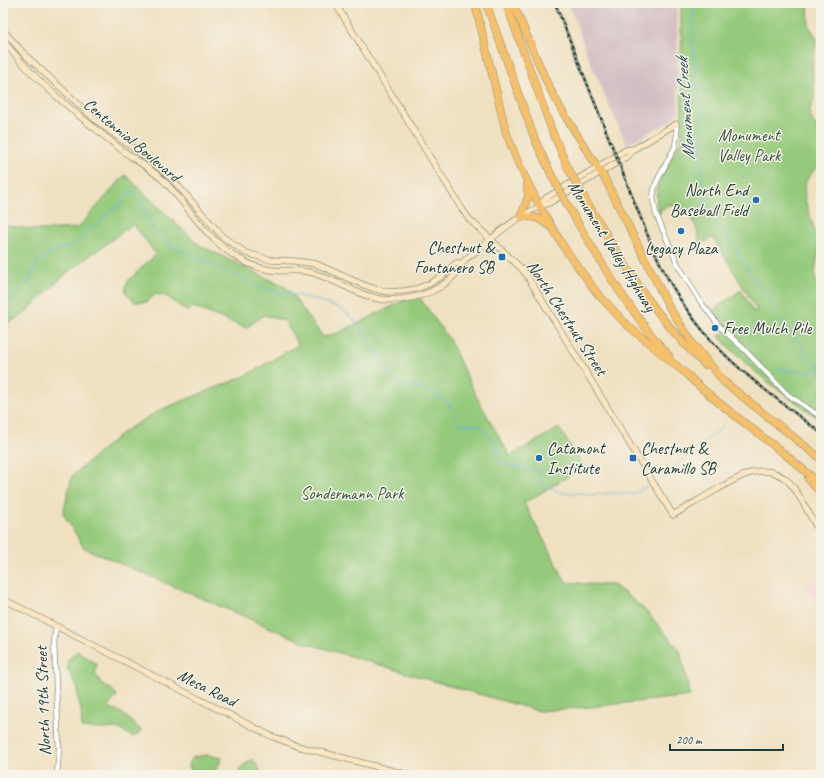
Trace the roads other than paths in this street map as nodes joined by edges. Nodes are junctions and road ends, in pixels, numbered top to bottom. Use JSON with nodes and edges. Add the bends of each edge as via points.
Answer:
{"nodes":[{"id":1,"x":336,"y":3,"type":"edge"},
{"id":2,"x":475,"y":3,"type":"edge"},
{"id":3,"x":486,"y":3,"type":"edge"},
{"id":4,"x":506,"y":3,"type":"edge"},
{"id":5,"x":513,"y":3,"type":"edge"},
{"id":6,"x":3,"y":30,"type":"edge"},
{"id":7,"x":3,"y":40,"type":"edge"},
{"id":8,"x":676,"y":124,"type":"joint"},
{"id":9,"x":600,"y":169,"type":"junction"},
{"id":10,"x":525,"y":177,"type":"junction"},
{"id":11,"x":539,"y":205,"type":"junction"},
{"id":12,"x":521,"y":216,"type":"junction"},
{"id":13,"x":552,"y":227,"type":"junction"},
{"id":14,"x":490,"y":239,"type":"junction"},
{"id":15,"x":462,"y":262,"type":"junction"},
{"id":16,"x":690,"y":377,"type":"junction"},
{"id":17,"x":726,"y":384,"type":"junction"},
{"id":18,"x":821,"y":417,"type":"edge"},
{"id":19,"x":821,"y":459,"type":"edge"},
{"id":20,"x":792,"y":460,"type":"junction"},
{"id":21,"x":821,"y":485,"type":"edge"},
{"id":22,"x":821,"y":493,"type":"edge"},
{"id":23,"x":821,"y":535,"type":"edge"},
{"id":24,"x":3,"y":599,"type":"edge"},
{"id":25,"x":56,"y":626,"type":"junction"},
{"id":26,"x":57,"y":775,"type":"edge"},
{"id":27,"x":409,"y":775,"type":"edge"}],
"edges":[{"from":1,"to":14,"type":"main road","name":"North Chestnut Street","via":[[460,206],[469,219]]},
{"from":2,"to":10,"type":"highway","via":[[502,120]]},
{"from":3,"to":16,"type":"highway","name":"Monument Valley Highway","bridge":true,"via":[[535,140],[569,208],[604,269],[629,306],[656,341]]},
{"from":4,"to":17,"type":"highway","name":"Monument Valley Highway","bridge":true,"via":[[549,125],[585,199],[652,307],[684,344]]},
{"from":5,"to":9,"type":"highway","via":[[553,94]]},
{"from":6,"to":15,"type":"main road","name":"Centennial Boulevard","via":[[24,54],[86,111],[161,169],[224,238],[246,253],[271,260],[316,264],[360,284],[389,292],[403,292],[429,284],[456,263]]},
{"from":7,"to":15,"type":"main road","name":"Centennial Boulevard","via":[[22,63],[69,106],[163,181],[222,246],[247,263],[266,270],[313,273],[363,295],[397,300],[438,288],[458,271]]},
{"from":8,"to":9,"type":"main road","name":"Centennial Boulevard","via":[[634,149],[626,150]]},
{"from":8,"to":18,"type":"street","via":[[675,147],[657,181],[653,199],[656,214],[678,265],[720,327],[787,394]]},
{"from":9,"to":11,"type":"main road","name":"Centennial Boulevard","via":[[546,198]]},
{"from":9,"to":17,"type":"highway","via":[[669,307],[694,345]]},
{"from":10,"to":11,"type":"highway"},
{"from":10,"to":12,"type":"highway","via":[[528,197]]},
{"from":11,"to":12,"type":"main road","name":"Centennial Boulevard"},
{"from":11,"to":13,"type":"highway"},
{"from":12,"to":13,"type":"highway","via":[[538,218]]},
{"from":12,"to":14,"type":"main road","name":"Centennial Boulevard"},
{"from":13,"to":16,"type":"highway","via":[[583,275],[605,302],[633,330]]},
{"from":14,"to":15,"type":"main road","name":"Centennial Boulevard"},
{"from":14,"to":23,"type":"main road","name":"North Chestnut Street","via":[[526,274],[673,515],[744,474],[764,471],[786,480]]},
{"from":16,"to":20,"type":"highway","name":"Monument Valley Highway"},
{"from":17,"to":19,"type":"highway","name":"Monument Valley Highway"},
{"from":20,"to":21,"type":"highway","name":"Monument Valley Highway"},
{"from":20,"to":22,"type":"highway"},
{"from":24,"to":25,"type":"main road","name":"Mesa Road"},
{"from":25,"to":26,"type":"street","name":"North 19th Street","via":[[54,644],[59,749]]},
{"from":25,"to":27,"type":"main road","name":"Mesa Road","via":[[271,736],[297,746]]}]}
